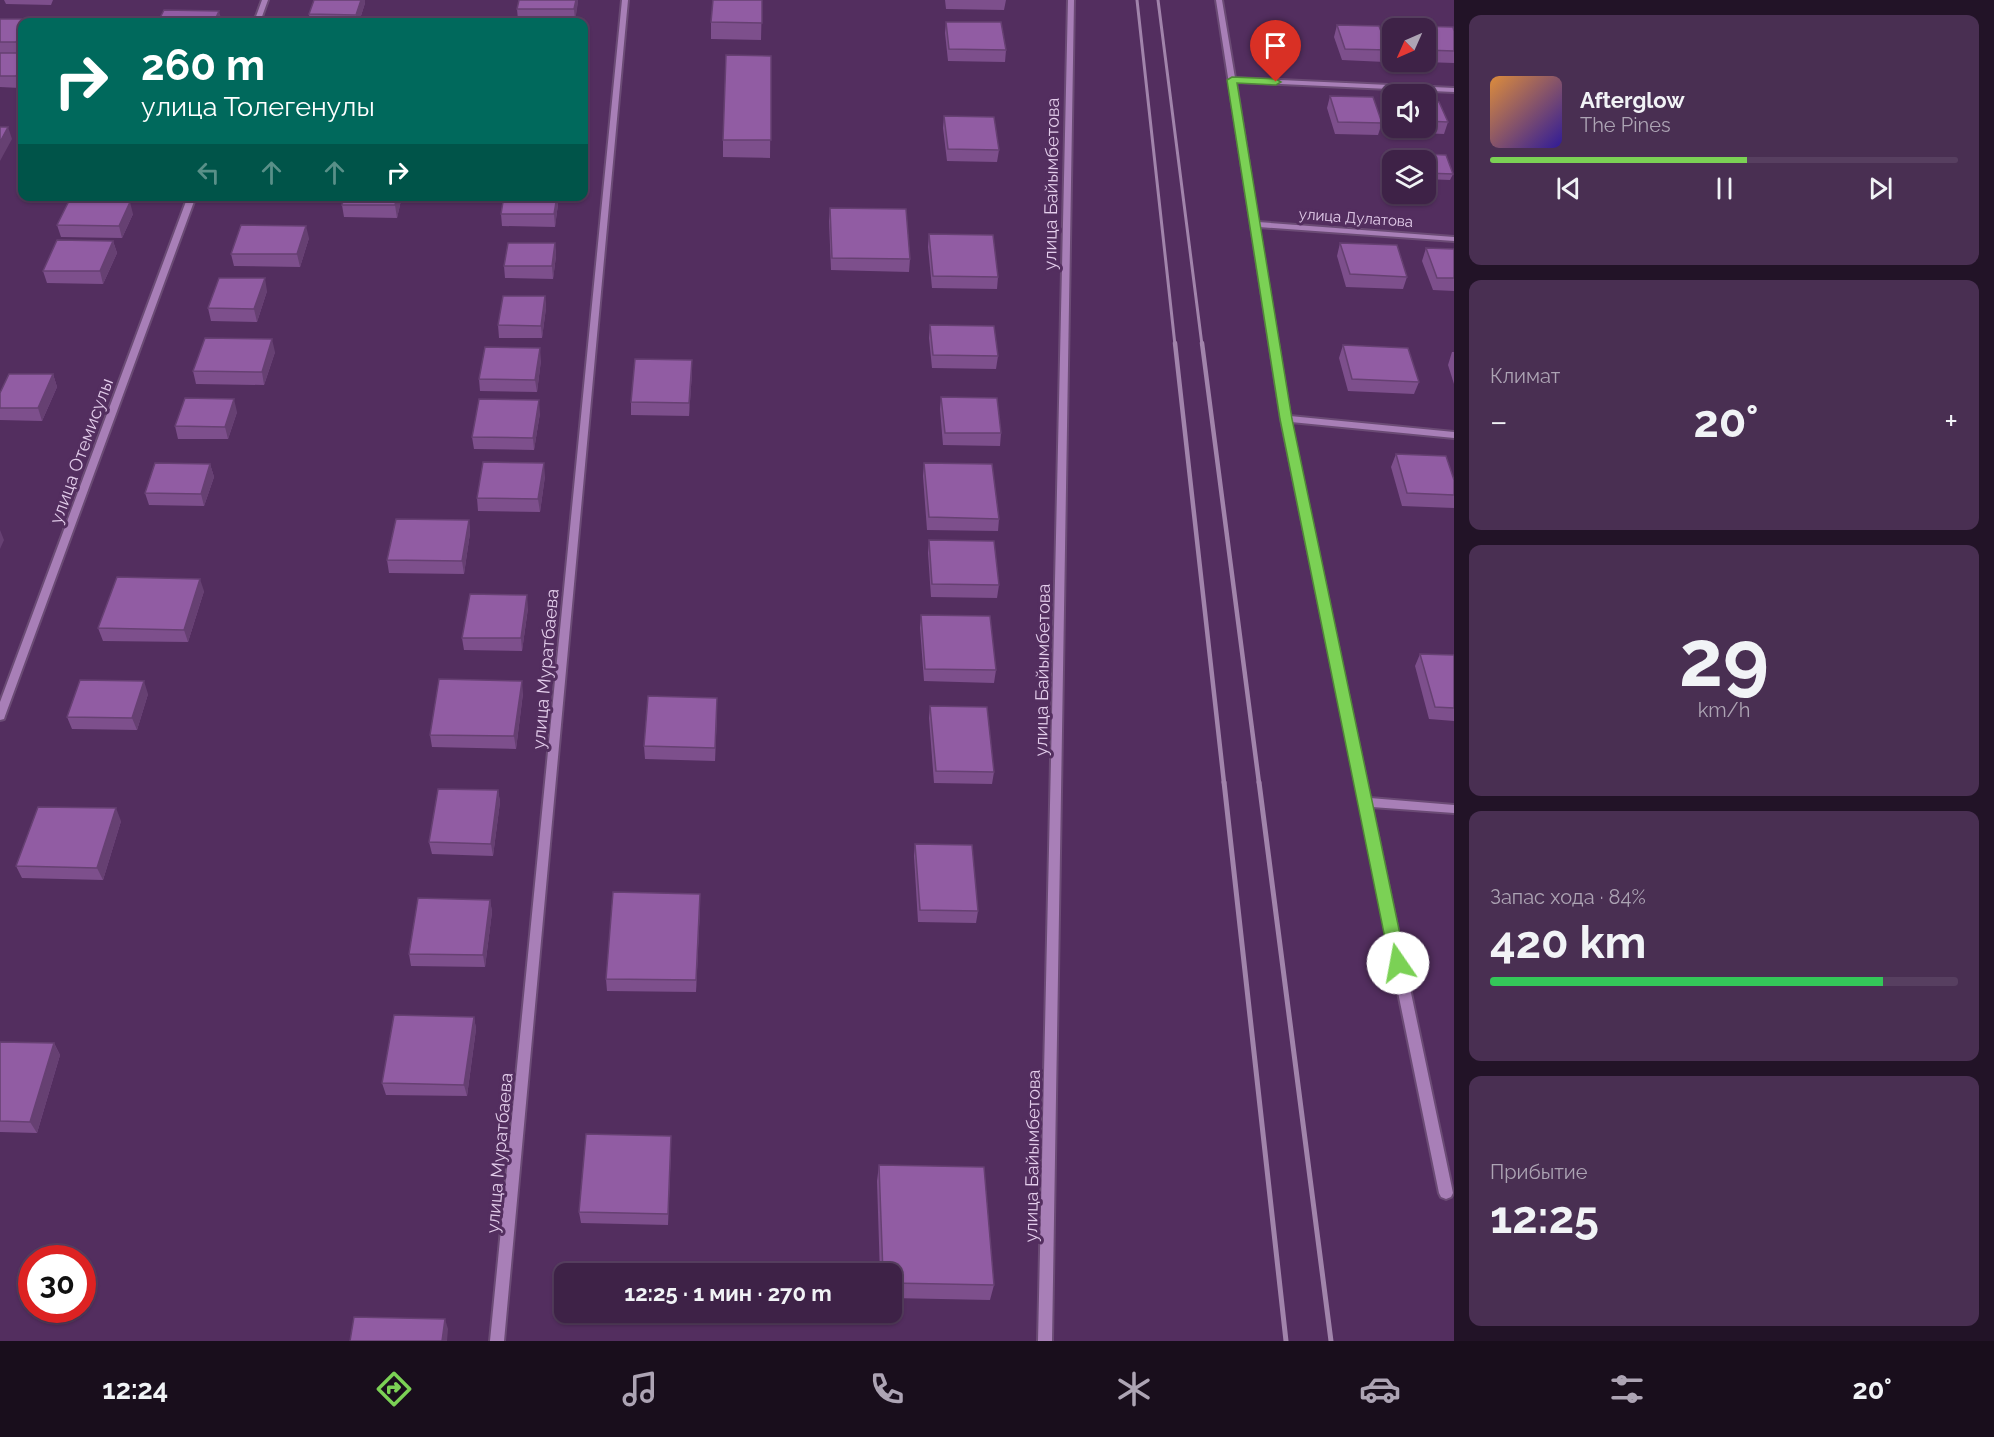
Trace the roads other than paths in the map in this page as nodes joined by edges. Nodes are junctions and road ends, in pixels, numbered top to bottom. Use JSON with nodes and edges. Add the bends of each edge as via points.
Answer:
{"nodes":[{"id":1,"x":265,"y":0,"type":"edge"},
{"id":2,"x":625,"y":0,"type":"edge"},
{"id":3,"x":1071,"y":0,"type":"edge"},
{"id":4,"x":1219,"y":0,"type":"edge"},
{"id":5,"x":258,"y":18,"type":"edge"},
{"id":6,"x":1232,"y":80,"type":"junction"},
{"id":7,"x":1454,"y":90,"type":"edge"},
{"id":8,"x":190,"y":201,"type":"edge"},
{"id":9,"x":1255,"y":224,"type":"junction"},
{"id":10,"x":1454,"y":239,"type":"edge"},
{"id":11,"x":1286,"y":419,"type":"junction"},
{"id":12,"x":1454,"y":435,"type":"edge"},
{"id":13,"x":0,"y":716,"type":"edge"},
{"id":14,"x":1365,"y":802,"type":"junction"},
{"id":15,"x":1454,"y":809,"type":"edge"},
{"id":16,"x":1446,"y":1193,"type":"dead end"},
{"id":17,"x":497,"y":1341,"type":"edge"},
{"id":18,"x":1045,"y":1341,"type":"edge"}],
"edges":[{"from":1,"to":5,"type":"street"},
{"from":2,"to":17,"type":"street","name":"улица Муратбаева"},
{"from":3,"to":18,"type":"street","name":"улица Байымбетова"},
{"from":4,"to":6,"type":"street"},
{"from":6,"to":7,"type":"street"},
{"from":6,"to":9,"type":"street"},
{"from":8,"to":13,"type":"street","name":"улица Отемисулы"},
{"from":9,"to":10,"type":"street","name":"улица Дулатова"},
{"from":9,"to":11,"type":"street"},
{"from":11,"to":12,"type":"street"},
{"from":11,"to":14,"type":"street"},
{"from":14,"to":15,"type":"street"},
{"from":14,"to":16,"type":"street"}]}
